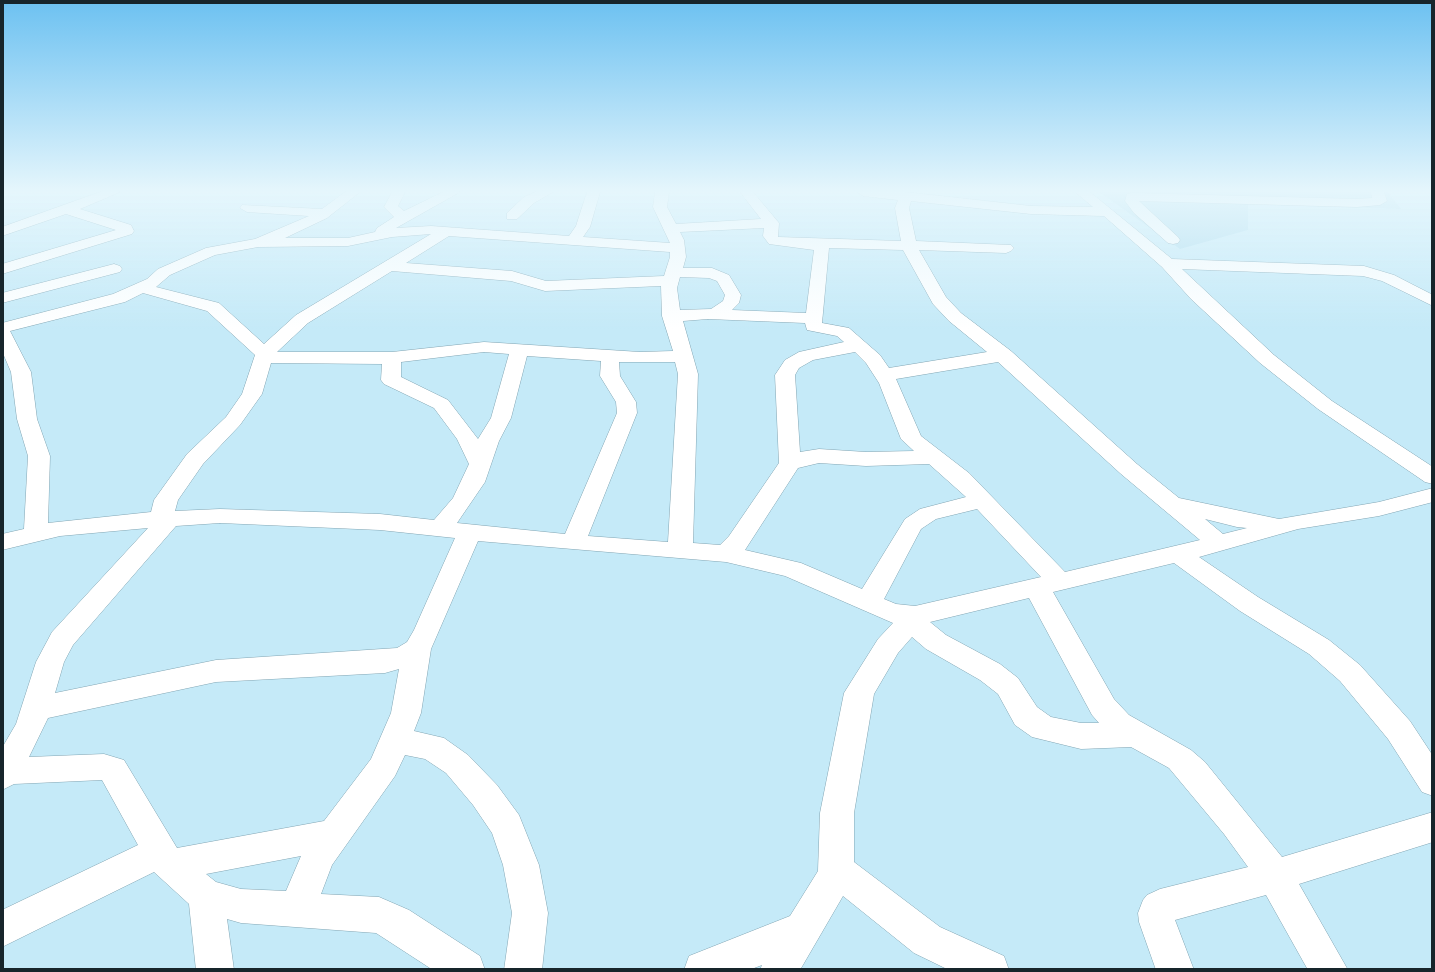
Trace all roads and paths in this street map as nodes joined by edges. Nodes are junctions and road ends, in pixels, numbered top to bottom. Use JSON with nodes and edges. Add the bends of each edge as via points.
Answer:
{"nodes":[{"id":1,"x":106,"y":237,"type":"edge"},
{"id":2,"x":274,"y":237,"type":"edge"},
{"id":3,"x":372,"y":237,"type":"edge"},
{"id":4,"x":437,"y":237,"type":"edge"},
{"id":5,"x":527,"y":237,"type":"edge"},
{"id":6,"x":575,"y":237,"type":"edge"},
{"id":7,"x":675,"y":237,"type":"edge"},
{"id":8,"x":771,"y":237,"type":"edge"},
{"id":9,"x":908,"y":237,"type":"edge"},
{"id":10,"x":1137,"y":237,"type":"edge"},
{"id":11,"x":1170,"y":237,"type":"edge"},
{"id":12,"x":1173,"y":240,"type":"dead end"},
{"id":13,"x":572,"y":241,"type":"junction"},
{"id":14,"x":258,"y":243,"type":"junction"},
{"id":15,"x":814,"y":243,"type":"junction"},
{"id":16,"x":909,"y":245,"type":"junction"},
{"id":17,"x":677,"y":248,"type":"junction"},
{"id":18,"x":1006,"y":248,"type":"dead end"},
{"id":19,"x":1168,"y":264,"type":"junction"},
{"id":20,"x":391,"y":266,"type":"junction"},
{"id":21,"x":2,"y":269,"type":"edge"},
{"id":22,"x":114,"y":269,"type":"dead end"},
{"id":23,"x":671,"y":276,"type":"junction"},
{"id":24,"x":143,"y":288,"type":"junction"},
{"id":25,"x":2,"y":298,"type":"edge"},
{"id":26,"x":1433,"y":301,"type":"edge"},
{"id":27,"x":715,"y":314,"type":"junction"},
{"id":28,"x":671,"y":316,"type":"junction"},
{"id":29,"x":812,"y":318,"type":"junction"},
{"id":30,"x":2,"y":330,"type":"edge"},
{"id":31,"x":860,"y":346,"type":"junction"},
{"id":32,"x":519,"y":349,"type":"junction"},
{"id":33,"x":1004,"y":355,"type":"junction"},
{"id":34,"x":264,"y":356,"type":"junction"},
{"id":35,"x":610,"y":356,"type":"junction"},
{"id":36,"x":682,"y":356,"type":"junction"},
{"id":37,"x":392,"y":358,"type":"junction"},
{"id":38,"x":9,"y":361,"type":"edge"},
{"id":39,"x":884,"y":375,"type":"junction"},
{"id":40,"x":934,"y":457,"type":"junction"},
{"id":41,"x":480,"y":464,"type":"junction"},
{"id":42,"x":790,"y":464,"type":"junction"},
{"id":43,"x":1433,"y":477,"type":"edge"},
{"id":44,"x":1433,"y":495,"type":"edge"},
{"id":45,"x":983,"y":500,"type":"junction"},
{"id":46,"x":1168,"y":502,"type":"junction"},
{"id":47,"x":165,"y":519,"type":"junction"},
{"id":48,"x":1287,"y":525,"type":"junction"},
{"id":49,"x":441,"y":527,"type":"junction"},
{"id":50,"x":470,"y":531,"type":"junction"},
{"id":51,"x":36,"y":533,"type":"junction"},
{"id":52,"x":2,"y":542,"type":"edge"},
{"id":53,"x":573,"y":542,"type":"junction"},
{"id":54,"x":1219,"y":543,"type":"junction"},
{"id":55,"x":680,"y":551,"type":"junction"},
{"id":56,"x":726,"y":554,"type":"junction"},
{"id":57,"x":1178,"y":554,"type":"junction"},
{"id":58,"x":1048,"y":583,"type":"junction"},
{"id":59,"x":868,"y":603,"type":"junction"},
{"id":60,"x":913,"y":619,"type":"junction"},
{"id":61,"x":417,"y":649,"type":"junction"},
{"id":62,"x":35,"y":709,"type":"junction"},
{"id":63,"x":1133,"y":734,"type":"junction"},
{"id":64,"x":394,"y":741,"type":"junction"},
{"id":65,"x":4,"y":773,"type":"edge"},
{"id":66,"x":1433,"y":782,"type":"edge"},
{"id":67,"x":1433,"y":827,"type":"edge"},
{"id":68,"x":333,"y":835,"type":"junction"},
{"id":69,"x":165,"y":859,"type":"junction"},
{"id":70,"x":837,"y":870,"type":"junction"},
{"id":71,"x":1275,"y":876,"type":"junction"},
{"id":72,"x":206,"y":896,"type":"junction"},
{"id":73,"x":297,"y":909,"type":"junction"},
{"id":74,"x":2,"y":929,"type":"edge"},
{"id":75,"x":802,"y":930,"type":"junction"},
{"id":76,"x":215,"y":970,"type":"edge"},
{"id":77,"x":466,"y":970,"type":"edge"},
{"id":78,"x":523,"y":970,"type":"edge"},
{"id":79,"x":703,"y":970,"type":"edge"},
{"id":80,"x":779,"y":970,"type":"edge"},
{"id":81,"x":990,"y":970,"type":"edge"},
{"id":82,"x":1175,"y":970,"type":"edge"},
{"id":83,"x":1329,"y":970,"type":"edge"}],
"edges":[{"from":1,"to":21,"type":"street"},
{"from":2,"to":14,"type":"street"},
{"from":3,"to":14,"type":"street"},
{"from":4,"to":20,"type":"street"},
{"from":5,"to":13,"type":"street"},
{"from":6,"to":13,"type":"street"},
{"from":7,"to":17,"type":"street"},
{"from":8,"to":15,"type":"street"},
{"from":9,"to":16,"type":"street"},
{"from":10,"to":19,"type":"street"},
{"from":11,"to":12,"type":"street"},
{"from":13,"to":17,"type":"street"},
{"from":14,"to":24,"type":"street","via":[[211,251],[164,272]]},
{"from":15,"to":16,"type":"street"},
{"from":15,"to":29,"type":"street","via":[[822,248]]},
{"from":16,"to":18,"type":"street"},
{"from":16,"to":33,"type":"street","via":[[939,299]]},
{"from":17,"to":23,"type":"street"},
{"from":19,"to":26,"type":"street","via":[[1364,271]]},
{"from":19,"to":43,"type":"street","via":[[1267,359],[1325,405]]},
{"from":20,"to":23,"type":"street","via":[[512,276],[545,286]]},
{"from":20,"to":34,"type":"street","via":[[302,319]]},
{"from":22,"to":25,"type":"street"},
{"from":23,"to":27,"type":"street","via":[[712,273],[723,278],[733,295],[731,303]]},
{"from":23,"to":28,"type":"street"},
{"from":24,"to":30,"type":"street"},
{"from":24,"to":34,"type":"street","via":[[213,307]]},
{"from":27,"to":28,"type":"street"},
{"from":27,"to":29,"type":"street"},
{"from":28,"to":36,"type":"street"},
{"from":29,"to":31,"type":"street","via":[[816,328],[843,332]]},
{"from":30,"to":38,"type":"street"},
{"from":31,"to":39,"type":"street"},
{"from":31,"to":42,"type":"street","via":[[827,350],[792,364],[786,375]]},
{"from":32,"to":35,"type":"street"},
{"from":32,"to":37,"type":"street","via":[[484,347]]},
{"from":32,"to":41,"type":"street","via":[[509,393]]},
{"from":33,"to":39,"type":"street"},
{"from":33,"to":46,"type":"street"},
{"from":34,"to":37,"type":"street"},
{"from":34,"to":47,"type":"street","via":[[252,394],[233,422],[177,483],[166,500]]},
{"from":35,"to":36,"type":"street"},
{"from":35,"to":53,"type":"street","via":[[610,376],[626,402],[627,413]]},
{"from":36,"to":55,"type":"street","via":[[688,374],[688,401]]},
{"from":37,"to":41,"type":"street","via":[[391,380],[441,404]]},
{"from":38,"to":51,"type":"street","via":[[21,372],[27,419],[39,456]]},
{"from":39,"to":40,"type":"street","via":[[912,439]]},
{"from":40,"to":42,"type":"street","via":[[819,456]]},
{"from":40,"to":45,"type":"street"},
{"from":41,"to":49,"type":"street","via":[[462,502]]},
{"from":42,"to":56,"type":"street"},
{"from":44,"to":48,"type":"street"},
{"from":45,"to":58,"type":"street"},
{"from":45,"to":59,"type":"street","via":[[928,513],[914,524]]},
{"from":46,"to":48,"type":"street","via":[[1237,519]]},
{"from":46,"to":54,"type":"street"},
{"from":47,"to":49,"type":"street","via":[[315,518]]},
{"from":47,"to":51,"type":"street"},
{"from":47,"to":62,"type":"street","via":[[62,639]]},
{"from":48,"to":54,"type":"street"},
{"from":49,"to":50,"type":"street"},
{"from":50,"to":53,"type":"street"},
{"from":50,"to":61,"type":"street"},
{"from":51,"to":52,"type":"street"},
{"from":53,"to":55,"type":"street"},
{"from":54,"to":57,"type":"street"},
{"from":55,"to":56,"type":"street"},
{"from":56,"to":59,"type":"street","via":[[792,569]]},
{"from":57,"to":58,"type":"street"},
{"from":57,"to":66,"type":"street","via":[[1319,647],[1350,673],[1399,730]]},
{"from":58,"to":60,"type":"street"},
{"from":58,"to":63,"type":"street","via":[[1103,707]]},
{"from":59,"to":60,"type":"street"},
{"from":60,"to":63,"type":"street","via":[[936,642],[1007,686],[1026,716],[1043,727],[1081,736]]},
{"from":60,"to":70,"type":"street","via":[[888,646],[859,693],[837,813]]},
{"from":61,"to":62,"type":"street","via":[[385,662],[216,671]]},
{"from":61,"to":64,"type":"street","via":[[406,713]]},
{"from":62,"to":65,"type":"street"},
{"from":63,"to":71,"type":"street","via":[[1180,759],[1194,772]]},
{"from":64,"to":68,"type":"street","via":[[384,766]]},
{"from":64,"to":78,"type":"street","via":[[433,747],[457,764],[507,826],[521,865],[530,913]]},
{"from":65,"to":69,"type":"street","via":[[113,770]]},
{"from":67,"to":71,"type":"street"},
{"from":68,"to":69,"type":"street"},
{"from":68,"to":73,"type":"street","via":[[318,856]]},
{"from":69,"to":72,"type":"street"},
{"from":69,"to":74,"type":"street"},
{"from":70,"to":75,"type":"street"},
{"from":70,"to":81,"type":"street","via":[[927,940]]},
{"from":71,"to":82,"type":"street","via":[[1160,907],[1157,922]]},
{"from":71,"to":83,"type":"street"},
{"from":72,"to":73,"type":"street","via":[[241,906]]},
{"from":72,"to":76,"type":"street"},
{"from":73,"to":77,"type":"street","via":[[379,915]]},
{"from":75,"to":79,"type":"street"},
{"from":75,"to":80,"type":"street"}]}
